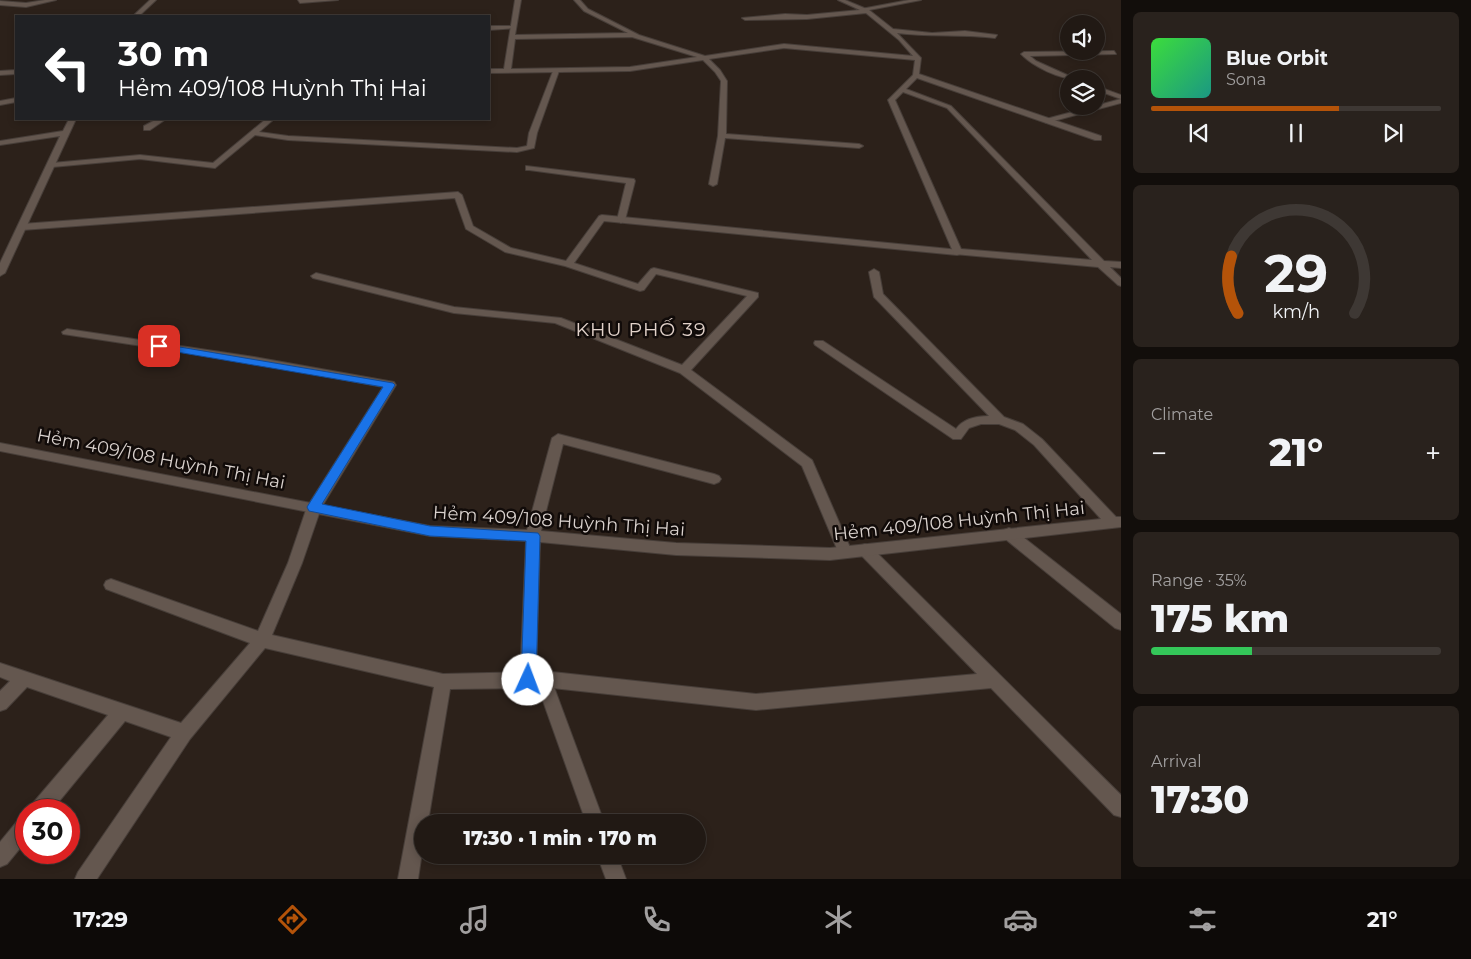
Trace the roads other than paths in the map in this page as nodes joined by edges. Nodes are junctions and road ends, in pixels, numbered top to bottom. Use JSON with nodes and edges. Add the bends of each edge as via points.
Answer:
{"nodes":[{"id":1,"x":53,"y":0,"type":"edge"},
{"id":2,"x":153,"y":0,"type":"edge"},
{"id":3,"x":335,"y":0,"type":"edge"},
{"id":4,"x":518,"y":0,"type":"edge"},
{"id":5,"x":577,"y":0,"type":"edge"},
{"id":6,"x":841,"y":0,"type":"edge"},
{"id":7,"x":918,"y":0,"type":"edge"},
{"id":8,"x":300,"y":1,"type":"edge"},
{"id":9,"x":0,"y":3,"type":"edge"},
{"id":10,"x":45,"y":3,"type":"junction"},
{"id":11,"x":0,"y":9,"type":"edge"},
{"id":12,"x":865,"y":10,"type":"junction"},
{"id":13,"x":137,"y":15,"type":"edge"},
{"id":14,"x":746,"y":18,"type":"dead end"},
{"id":15,"x":490,"y":28,"type":"edge"},
{"id":16,"x":513,"y":28,"type":"junction"},
{"id":17,"x":892,"y":31,"type":"junction"},
{"id":18,"x":634,"y":35,"type":"junction"},
{"id":19,"x":995,"y":36,"type":"dead end"},
{"id":20,"x":512,"y":37,"type":"junction"},
{"id":21,"x":1114,"y":53,"type":"dead end"},
{"id":22,"x":705,"y":58,"type":"junction"},
{"id":23,"x":918,"y":58,"type":"junction"},
{"id":24,"x":490,"y":71,"type":"edge"},
{"id":25,"x":556,"y":71,"type":"junction"},
{"id":26,"x":0,"y":72,"type":"edge"},
{"id":27,"x":15,"y":72,"type":"edge"},
{"id":28,"x":507,"y":72,"type":"junction"},
{"id":29,"x":1060,"y":73,"type":"edge"},
{"id":30,"x":916,"y":74,"type":"junction"},
{"id":31,"x":903,"y":90,"type":"junction"},
{"id":32,"x":1105,"y":91,"type":"edge"},
{"id":33,"x":1121,"y":97,"type":"edge"},
{"id":34,"x":15,"y":100,"type":"edge"},
{"id":35,"x":1121,"y":101,"type":"edge"},
{"id":36,"x":0,"y":103,"type":"edge"},
{"id":37,"x":72,"y":120,"type":"edge"},
{"id":38,"x":160,"y":120,"type":"edge"},
{"id":39,"x":269,"y":120,"type":"edge"},
{"id":40,"x":1050,"y":121,"type":"junction"},
{"id":41,"x":147,"y":128,"type":"dead end"},
{"id":42,"x":66,"y":133,"type":"junction"},
{"id":43,"x":253,"y":133,"type":"junction"},
{"id":44,"x":722,"y":136,"type":"junction"},
{"id":45,"x":1098,"y":138,"type":"dead end"},
{"id":46,"x":0,"y":143,"type":"edge"},
{"id":47,"x":859,"y":146,"type":"dead end"},
{"id":48,"x":52,"y":165,"type":"junction"},
{"id":49,"x":529,"y":168,"type":"dead end"},
{"id":50,"x":713,"y":184,"type":"dead end"},
{"id":51,"x":621,"y":220,"type":"junction"},
{"id":52,"x":22,"y":227,"type":"junction"},
{"id":53,"x":957,"y":252,"type":"junction"},
{"id":54,"x":568,"y":264,"type":"junction"},
{"id":55,"x":1101,"y":264,"type":"junction"},
{"id":56,"x":1121,"y":265,"type":"edge"},
{"id":57,"x":874,"y":272,"type":"dead end"},
{"id":58,"x":0,"y":273,"type":"edge"},
{"id":59,"x":316,"y":276,"type":"dead end"},
{"id":60,"x":1121,"y":283,"type":"edge"},
{"id":61,"x":67,"y":332,"type":"dead end"},
{"id":62,"x":819,"y":343,"type":"dead end"},
{"id":63,"x":684,"y":370,"type":"junction"},
{"id":64,"x":1000,"y":420,"type":"junction"},
{"id":65,"x":0,"y":447,"type":"edge"},
{"id":66,"x":714,"y":479,"type":"dead end"},
{"id":67,"x":314,"y":507,"type":"junction"},
{"id":68,"x":1117,"y":523,"type":"edge"},
{"id":69,"x":1009,"y":534,"type":"junction"},
{"id":70,"x":533,"y":536,"type":"junction"},
{"id":71,"x":865,"y":550,"type":"junction"},
{"id":72,"x":845,"y":552,"type":"junction"},
{"id":73,"x":111,"y":585,"type":"dead end"},
{"id":74,"x":1121,"y":623,"type":"edge"},
{"id":75,"x":262,"y":640,"type":"junction"},
{"id":76,"x":0,"y":670,"type":"edge"},
{"id":77,"x":24,"y":678,"type":"junction"},
{"id":78,"x":535,"y":679,"type":"junction"},
{"id":79,"x":993,"y":680,"type":"junction"},
{"id":80,"x":443,"y":682,"type":"junction"},
{"id":81,"x":0,"y":703,"type":"edge"},
{"id":82,"x":122,"y":712,"type":"junction"},
{"id":83,"x":184,"y":733,"type":"junction"},
{"id":84,"x":49,"y":799,"type":"edge"},
{"id":85,"x":1121,"y":808,"type":"edge"},
{"id":86,"x":593,"y":814,"type":"edge"},
{"id":87,"x":15,"y":839,"type":"edge"},
{"id":88,"x":0,"y":857,"type":"edge"},
{"id":89,"x":611,"y":864,"type":"edge"},
{"id":90,"x":85,"y":879,"type":"edge"},
{"id":91,"x":408,"y":879,"type":"edge"},
{"id":92,"x":616,"y":879,"type":"edge"}],
"edges":[{"from":1,"to":10,"type":"street"},
{"from":2,"to":13,"type":"street"},
{"from":3,"to":8,"type":"street"},
{"from":4,"to":16,"type":"street"},
{"from":5,"to":18,"type":"street","via":[[586,10]]},
{"from":6,"to":12,"type":"street"},
{"from":7,"to":12,"type":"street"},
{"from":9,"to":10,"type":"street"},
{"from":10,"to":11,"type":"street","via":[[33,8]]},
{"from":12,"to":14,"type":"street","via":[[807,17]]},
{"from":12,"to":17,"type":"street"},
{"from":15,"to":16,"type":"street"},
{"from":16,"to":20,"type":"street"},
{"from":17,"to":19,"type":"street"},
{"from":17,"to":23,"type":"street"},
{"from":18,"to":20,"type":"street"},
{"from":18,"to":22,"type":"street"},
{"from":20,"to":28,"type":"street"},
{"from":21,"to":29,"type":"street","via":[[1024,54]]},
{"from":22,"to":23,"type":"street","via":[[784,46]]},
{"from":22,"to":25,"type":"street","via":[[630,69]]},
{"from":22,"to":44,"type":"street","via":[[724,81]]},
{"from":23,"to":30,"type":"street"},
{"from":24,"to":28,"type":"street"},
{"from":25,"to":28,"type":"street"},
{"from":25,"to":43,"type":"street","via":[[530,148],[517,150]]},
{"from":26,"to":27,"type":"street"},
{"from":30,"to":31,"type":"street"},
{"from":30,"to":40,"type":"street"},
{"from":31,"to":53,"type":"street","via":[[891,100]]},
{"from":31,"to":55,"type":"street","via":[[949,107]]},
{"from":32,"to":33,"type":"street"},
{"from":34,"to":36,"type":"street"},
{"from":35,"to":40,"type":"street"},
{"from":37,"to":42,"type":"street"},
{"from":38,"to":41,"type":"street"},
{"from":39,"to":43,"type":"street"},
{"from":40,"to":45,"type":"street"},
{"from":42,"to":46,"type":"street"},
{"from":42,"to":48,"type":"street"},
{"from":43,"to":48,"type":"street","via":[[215,166],[140,157]]},
{"from":44,"to":47,"type":"street"},
{"from":44,"to":50,"type":"street"},
{"from":48,"to":52,"type":"street"},
{"from":49,"to":51,"type":"street","via":[[631,181]]},
{"from":51,"to":53,"type":"street"},
{"from":51,"to":54,"type":"street","via":[[602,218]]},
{"from":52,"to":54,"type":"street","via":[[458,195],[469,227],[508,250]]},
{"from":52,"to":58,"type":"street"},
{"from":53,"to":55,"type":"street"},
{"from":54,"to":63,"type":"street","via":[[640,288],[654,271],[754,295]]},
{"from":55,"to":56,"type":"street"},
{"from":55,"to":60,"type":"street"},
{"from":57,"to":64,"type":"street","via":[[878,296]]},
{"from":59,"to":63,"type":"street","via":[[454,310],[556,320]]},
{"from":61,"to":67,"type":"street","via":[[254,360],[390,385]]},
{"from":62,"to":64,"type":"street","via":[[957,436],[960,429],[971,422]]},
{"from":63,"to":72,"type":"street","via":[[807,462]]},
{"from":64,"to":68,"type":"street","via":[[1019,427],[1038,442]]},
{"from":65,"to":67,"type":"street","name":"Hẻm 409/108 Huỳnh Thị Hai"},
{"from":66,"to":70,"type":"street","via":[[558,438]]},
{"from":67,"to":70,"type":"street","name":"Hẻm 409/108 Huỳnh Thị Hai","via":[[430,531]]},
{"from":67,"to":75,"type":"street"},
{"from":68,"to":69,"type":"street","name":"Hẻm 409/108 Huỳnh Thị Hai"},
{"from":69,"to":71,"type":"street","name":"Hẻm 409/108 Huỳnh Thị Hai"},
{"from":69,"to":74,"type":"street"},
{"from":70,"to":72,"type":"street","name":"Hẻm 409/108 Huỳnh Thị Hai","via":[[676,549]]},
{"from":70,"to":78,"type":"street"},
{"from":71,"to":72,"type":"street","name":"Hẻm 409/108 Huỳnh Thị Hai"},
{"from":71,"to":79,"type":"street"},
{"from":73,"to":75,"type":"street"},
{"from":75,"to":80,"type":"street"},
{"from":75,"to":83,"type":"street"},
{"from":76,"to":77,"type":"street"},
{"from":77,"to":81,"type":"street"},
{"from":77,"to":82,"type":"street"},
{"from":78,"to":79,"type":"street","via":[[756,702]]},
{"from":78,"to":80,"type":"street"},
{"from":78,"to":86,"type":"street"},
{"from":79,"to":85,"type":"street"},
{"from":80,"to":91,"type":"street"},
{"from":82,"to":83,"type":"street"},
{"from":82,"to":84,"type":"street"},
{"from":83,"to":90,"type":"street"},
{"from":87,"to":88,"type":"street"},
{"from":89,"to":92,"type":"street"}]}
